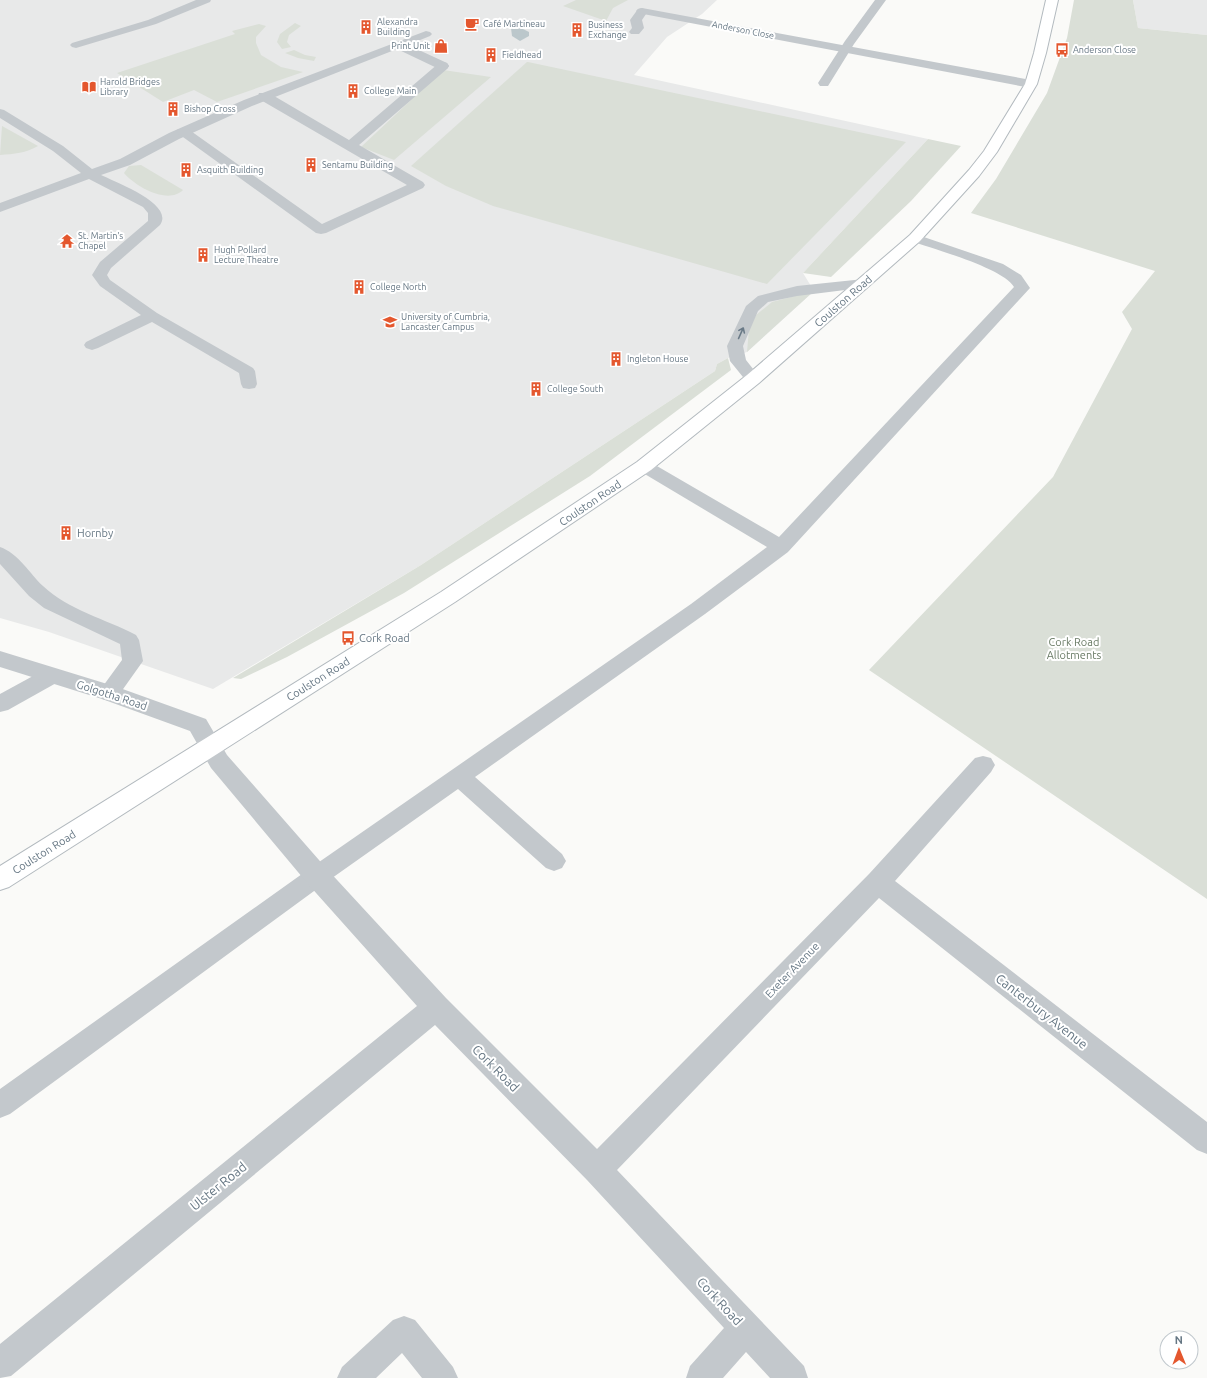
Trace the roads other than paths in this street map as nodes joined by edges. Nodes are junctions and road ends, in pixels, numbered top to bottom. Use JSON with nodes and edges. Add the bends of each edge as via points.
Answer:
{"nodes":[{"id":1,"x":206,"y":0,"type":"edge"},
{"id":2,"x":881,"y":0,"type":"edge"},
{"id":3,"x":1052,"y":0,"type":"edge"},
{"id":4,"x":642,"y":12,"type":"joint"},
{"id":5,"x":635,"y":32,"type":"dead end"},
{"id":6,"x":426,"y":34,"type":"dead end"},
{"id":7,"x":76,"y":45,"type":"dead end"},
{"id":8,"x":398,"y":45,"type":"junction"},
{"id":9,"x":845,"y":49,"type":"junction"},
{"id":10,"x":443,"y":66,"type":"joint"},
{"id":11,"x":824,"y":83,"type":"dead end"},
{"id":12,"x":1032,"y":84,"type":"junction"},
{"id":13,"x":264,"y":96,"type":"junction"},
{"id":14,"x":0,"y":113,"type":"edge"},
{"id":15,"x":183,"y":132,"type":"junction"},
{"id":16,"x":350,"y":146,"type":"junction"},
{"id":17,"x":90,"y":174,"type":"junction"},
{"id":18,"x":0,"y":208,"type":"edge"},
{"id":19,"x":915,"y":238,"type":"junction"},
{"id":20,"x":864,"y":284,"type":"junction"},
{"id":21,"x":152,"y":316,"type":"junction"},
{"id":22,"x":92,"y":345,"type":"dead end"},
{"id":23,"x":753,"y":379,"type":"junction"},
{"id":24,"x":249,"y":384,"type":"dead end"},
{"id":25,"x":644,"y":466,"type":"junction"},
{"id":26,"x":781,"y":547,"type":"junction"},
{"id":27,"x":0,"y":554,"type":"edge"},
{"id":28,"x":9,"y":662,"type":"edge"},
{"id":29,"x":51,"y":676,"type":"junction"},
{"id":30,"x":109,"y":693,"type":"junction"},
{"id":31,"x":0,"y":704,"type":"edge"},
{"id":32,"x":212,"y":747,"type":"junction"},
{"id":33,"x":983,"y":765,"type":"dead end"},
{"id":34,"x":459,"y":776,"type":"junction"},
{"id":35,"x":554,"y":861,"type":"dead end"},
{"id":36,"x":317,"y":876,"type":"junction"},
{"id":37,"x":0,"y":879,"type":"edge"},
{"id":38,"x":878,"y":882,"type":"junction"},
{"id":39,"x":436,"y":1007,"type":"junction"},
{"id":40,"x":0,"y":1105,"type":"edge"},
{"id":41,"x":1207,"y":1140,"type":"edge"},
{"id":42,"x":597,"y":1170,"type":"junction"},
{"id":43,"x":745,"y":1328,"type":"junction"},
{"id":44,"x":0,"y":1365,"type":"edge"},
{"id":45,"x":353,"y":1378,"type":"edge"},
{"id":46,"x":442,"y":1378,"type":"edge"},
{"id":47,"x":702,"y":1378,"type":"edge"},
{"id":48,"x":792,"y":1378,"type":"edge"}],
"edges":[{"from":1,"to":7,"type":"lane","via":[[152,22]]},
{"from":2,"to":9,"type":"lane"},
{"from":3,"to":12,"type":"street","name":"Coulston Road"},
{"from":4,"to":5,"type":"lane","via":[[636,20],[638,28]]},
{"from":4,"to":9,"type":"street","name":"Anderson Close"},
{"from":6,"to":8,"type":"lane"},
{"from":8,"to":10,"type":"lane"},
{"from":8,"to":13,"type":"lane"},
{"from":9,"to":11,"type":"lane"},
{"from":9,"to":12,"type":"street","name":"Anderson Close"},
{"from":10,"to":16,"type":"street"},
{"from":12,"to":19,"type":"street","name":"Coulston Road","via":[[990,152]]},
{"from":13,"to":15,"type":"lane"},
{"from":13,"to":16,"type":"street"},
{"from":14,"to":17,"type":"lane","via":[[80,164]]},
{"from":15,"to":16,"type":"street","via":[[321,230],[418,185]]},
{"from":15,"to":17,"type":"lane","via":[[125,162]]},
{"from":17,"to":18,"type":"lane"},
{"from":17,"to":21,"type":"lane","via":[[148,204],[155,213],[154,222],[105,265],[99,275],[105,283]]},
{"from":19,"to":20,"type":"street","name":"Coulston Road"},
{"from":19,"to":26,"type":"lane","via":[[998,267],[1016,278],[1022,288]]},
{"from":20,"to":23,"type":"street","name":"Coulston Road"},
{"from":23,"to":20,"type":"lane","one_way":true,"via":[[738,361],[735,346],[751,309],[764,299],[797,291]]},
{"from":21,"to":22,"type":"lane"},
{"from":21,"to":24,"type":"lane","via":[[247,371]]},
{"from":23,"to":25,"type":"street","name":"Coulston Road"},
{"from":25,"to":26,"type":"lane"},
{"from":25,"to":32,"type":"street","name":"Coulston Road","via":[[448,597]]},
{"from":26,"to":34,"type":"lane","via":[[698,609]]},
{"from":27,"to":30,"type":"lane","via":[[41,596],[76,616],[129,640],[133,662]]},
{"from":28,"to":29,"type":"street","name":"Golgotha Road"},
{"from":29,"to":30,"type":"street","name":"Golgotha Road"},
{"from":29,"to":31,"type":"lane"},
{"from":30,"to":32,"type":"street","name":"Golgotha Road","via":[[198,725]]},
{"from":32,"to":36,"type":"street","name":"Cork Road","via":[[219,761]]},
{"from":32,"to":37,"type":"street","name":"Coulston Road"},
{"from":33,"to":38,"type":"street","name":"Exeter Avenue"},
{"from":34,"to":35,"type":"lane"},
{"from":34,"to":36,"type":"lane"},
{"from":36,"to":39,"type":"street","name":"Cork Road"},
{"from":36,"to":40,"type":"lane"},
{"from":38,"to":41,"type":"street","name":"Canterbury Avenue"},
{"from":38,"to":42,"type":"street","name":"Exeter Avenue"},
{"from":39,"to":42,"type":"street","name":"Cork Road"},
{"from":39,"to":44,"type":"street","name":"Ulster Road"},
{"from":42,"to":43,"type":"street","name":"Cork Road"},
{"from":43,"to":47,"type":"street"},
{"from":43,"to":48,"type":"street","name":"Cork Road"},
{"from":45,"to":46,"type":"lane","via":[[404,1331]]}]}
